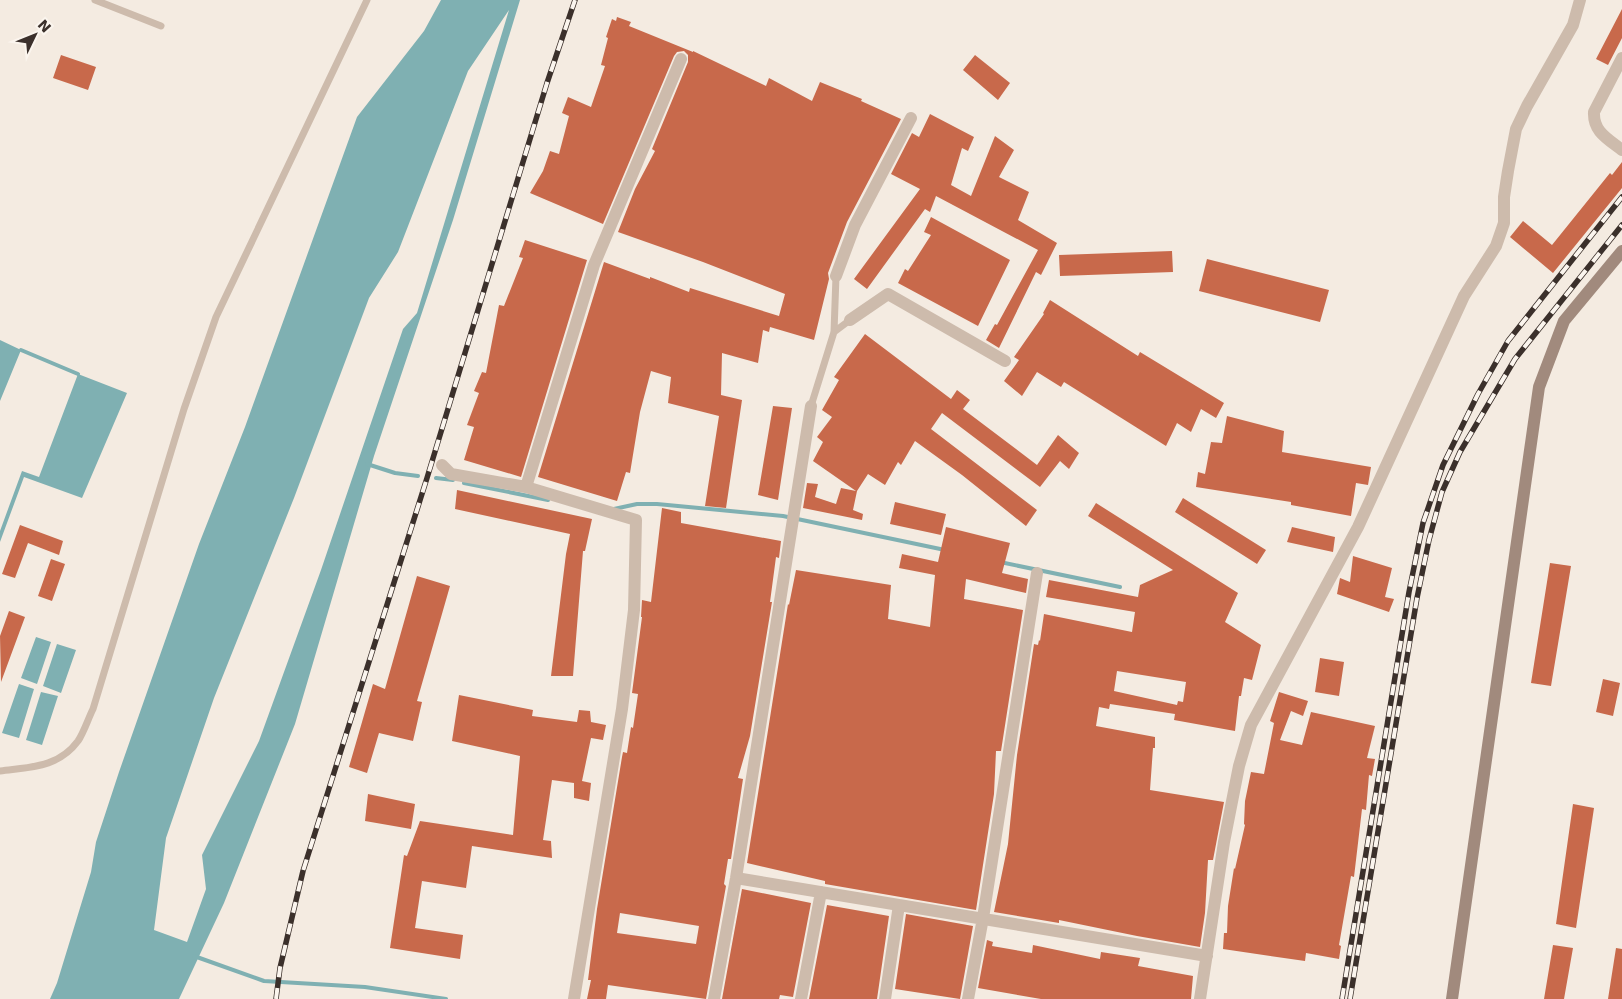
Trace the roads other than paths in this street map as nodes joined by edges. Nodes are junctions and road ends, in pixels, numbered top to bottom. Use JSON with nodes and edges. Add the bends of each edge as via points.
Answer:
{"nodes":[{"id":1,"x":95,"y":0,"type":"edge"},
{"id":2,"x":367,"y":0,"type":"edge"},
{"id":3,"x":1580,"y":0,"type":"edge"},
{"id":4,"x":161,"y":26,"type":"dead end"},
{"id":5,"x":1622,"y":58,"type":"edge"},
{"id":6,"x":681,"y":59,"type":"dead end"},
{"id":7,"x":911,"y":118,"type":"dead end"},
{"id":8,"x":1622,"y":150,"type":"edge"},
{"id":9,"x":1622,"y":250,"type":"edge"},
{"id":10,"x":836,"y":276,"type":"joint"},
{"id":11,"x":850,"y":320,"type":"joint"},
{"id":12,"x":834,"y":332,"type":"junction"},
{"id":13,"x":1005,"y":360,"type":"dead end"},
{"id":14,"x":811,"y":406,"type":"joint"},
{"id":15,"x":442,"y":465,"type":"dead end"},
{"id":16,"x":526,"y":487,"type":"junction"},
{"id":17,"x":1037,"y":573,"type":"dead end"},
{"id":18,"x":0,"y":771,"type":"edge"},
{"id":19,"x":736,"y":878,"type":"junction"},
{"id":20,"x":821,"y":892,"type":"junction"},
{"id":21,"x":899,"y":905,"type":"junction"},
{"id":22,"x":983,"y":918,"type":"junction"},
{"id":23,"x":1207,"y":956,"type":"junction"},
{"id":24,"x":574,"y":999,"type":"edge"},
{"id":25,"x":714,"y":999,"type":"edge"},
{"id":26,"x":800,"y":999,"type":"edge"},
{"id":27,"x":885,"y":999,"type":"edge"},
{"id":28,"x":968,"y":999,"type":"edge"},
{"id":29,"x":1200,"y":999,"type":"edge"},
{"id":30,"x":1452,"y":999,"type":"edge"}],
"edges":[{"from":1,"to":4,"type":"lane"},
{"from":2,"to":18,"type":"lane","via":[[216,317],[184,409],[93,709],[78,741],[62,757],[46,765]]},
{"from":3,"to":23,"type":"street","via":[[1573,25],[1516,129],[1504,197],[1504,223],[1496,246],[1464,296],[1358,527],[1251,724],[1224,842]]},
{"from":5,"to":8,"type":"street","via":[[1594,112],[1594,122],[1599,131]]},
{"from":6,"to":16,"type":"street","via":[[594,265]]},
{"from":7,"to":10,"type":"street","via":[[855,225]]},
{"from":9,"to":30,"type":"main road","via":[[1564,321],[1539,387]]},
{"from":10,"to":12,"type":"lane"},
{"from":11,"to":12,"type":"lane"},
{"from":11,"to":13,"type":"street","via":[[888,294]]},
{"from":12,"to":14,"type":"lane"},
{"from":14,"to":19,"type":"street"},
{"from":15,"to":16,"type":"street","via":[[451,474]]},
{"from":16,"to":24,"type":"street","via":[[636,520],[634,610],[622,709]]},
{"from":17,"to":22,"type":"street"},
{"from":19,"to":20,"type":"street"},
{"from":19,"to":25,"type":"street"},
{"from":20,"to":21,"type":"street"},
{"from":20,"to":26,"type":"street"},
{"from":21,"to":22,"type":"street"},
{"from":21,"to":27,"type":"street"},
{"from":22,"to":23,"type":"street"},
{"from":22,"to":28,"type":"street"},
{"from":23,"to":29,"type":"street"}]}
